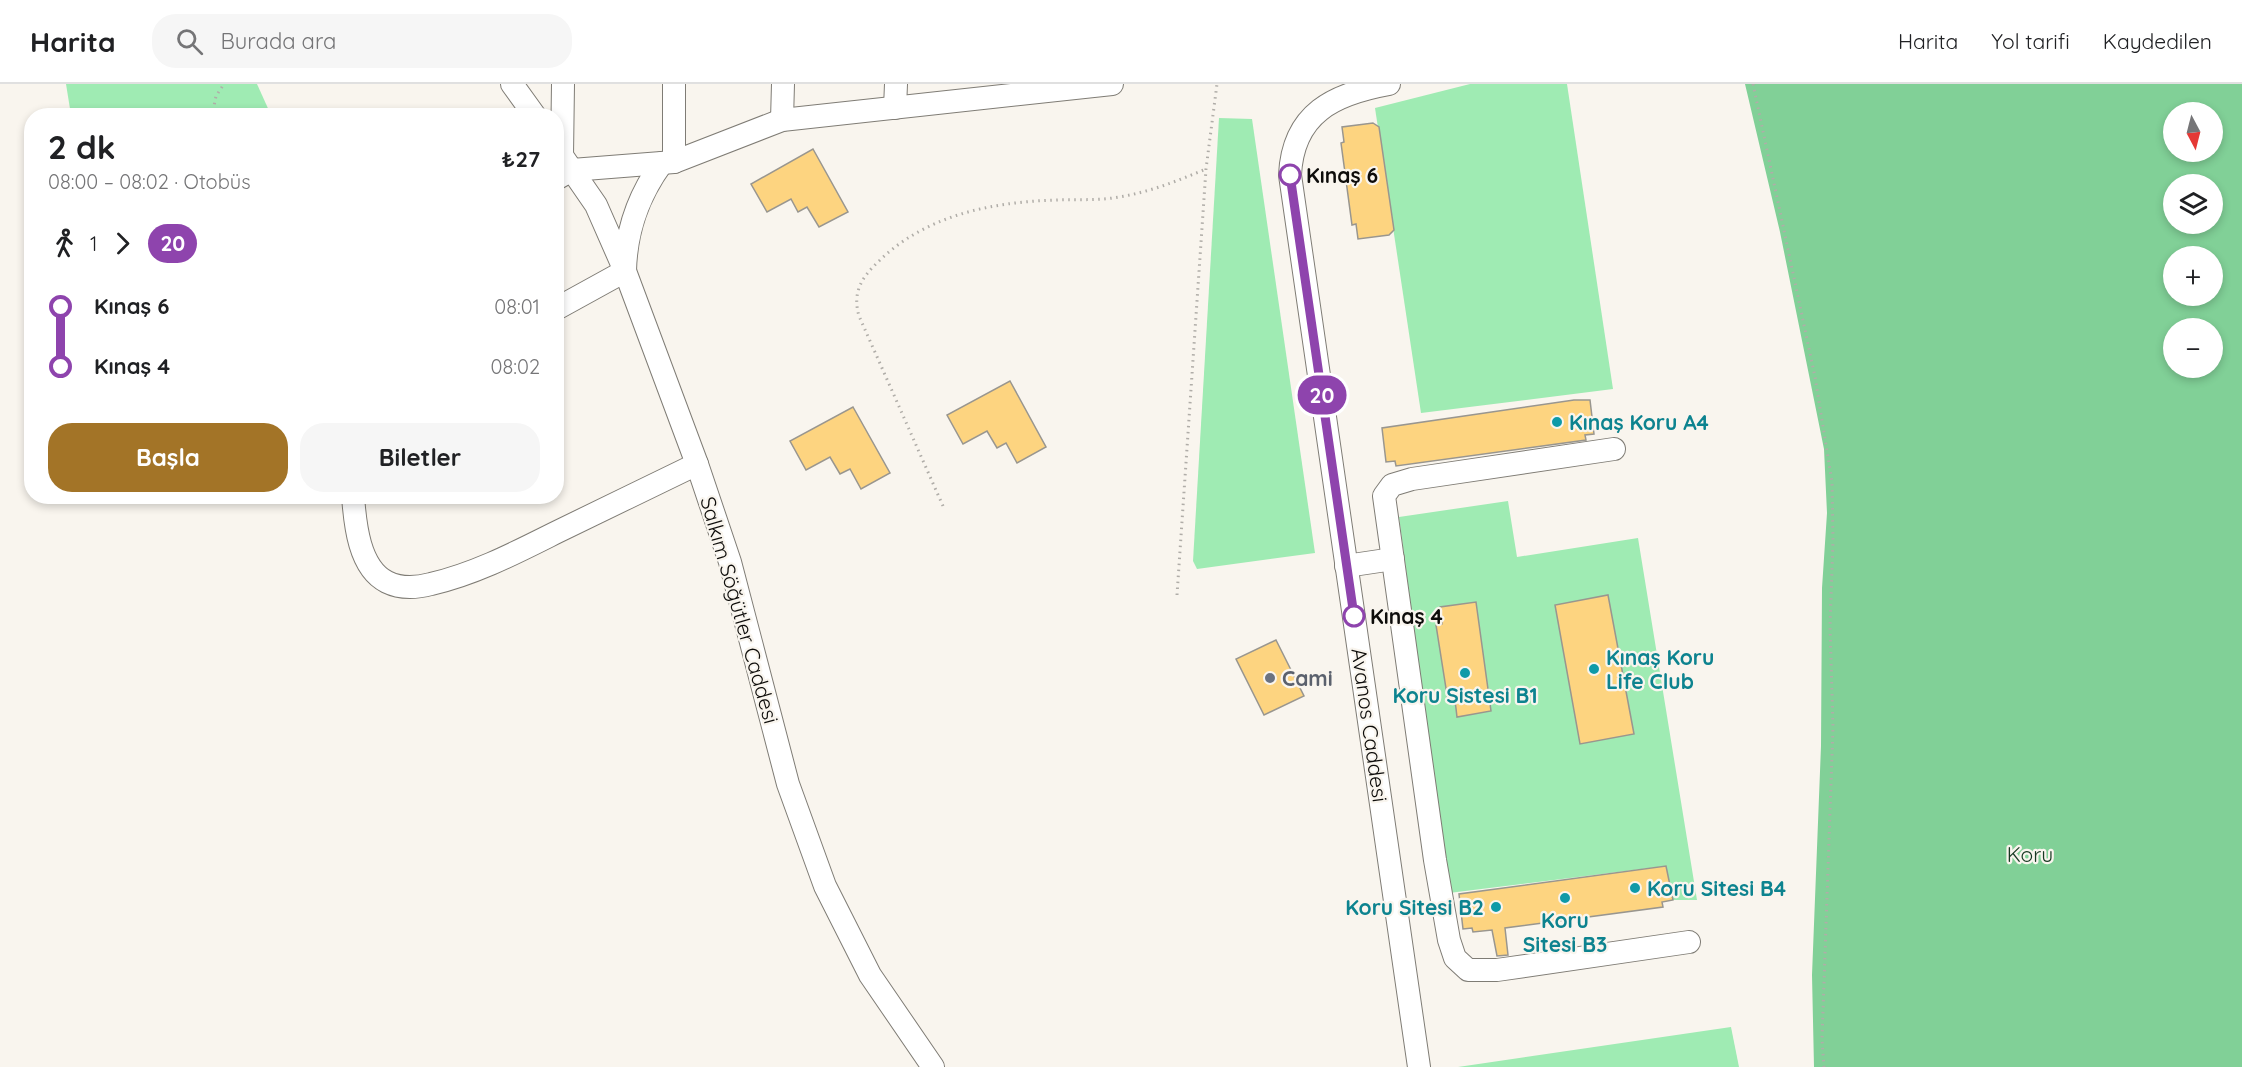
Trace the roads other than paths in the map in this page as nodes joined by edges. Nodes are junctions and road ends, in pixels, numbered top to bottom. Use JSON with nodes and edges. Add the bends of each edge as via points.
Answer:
{"nodes":[{"id":1,"x":512,"y":84,"type":"edge"},
{"id":2,"x":563,"y":84,"type":"edge"},
{"id":3,"x":674,"y":84,"type":"edge"},
{"id":4,"x":783,"y":84,"type":"edge"},
{"id":5,"x":896,"y":84,"type":"edge"},
{"id":6,"x":1112,"y":84,"type":"edge"},
{"id":7,"x":1327,"y":84,"type":"edge"},
{"id":8,"x":1389,"y":84,"type":"edge"},
{"id":9,"x":1004,"y":90,"type":"edge"},
{"id":10,"x":1323,"y":106,"type":"junction"},
{"id":11,"x":529,"y":108,"type":"edge"},
{"id":12,"x":563,"y":108,"type":"edge"},
{"id":13,"x":896,"y":108,"type":"junction"},
{"id":14,"x":782,"y":120,"type":"junction"},
{"id":15,"x":668,"y":162,"type":"junction"},
{"id":16,"x":564,"y":163,"type":"edge"},
{"id":17,"x":564,"y":166,"type":"edge"},
{"id":18,"x":625,"y":271,"type":"junction"},
{"id":19,"x":564,"y":305,"type":"edge"},
{"id":20,"x":1614,"y":449,"type":"dead end"},
{"id":21,"x":696,"y":464,"type":"junction"},
{"id":22,"x":354,"y":504,"type":"edge"},
{"id":23,"x":1393,"y":559,"type":"junction"},
{"id":24,"x":1346,"y":566,"type":"junction"},
{"id":25,"x":1689,"y":942,"type":"dead end"},
{"id":26,"x":933,"y":1067,"type":"edge"},
{"id":27,"x":1419,"y":1067,"type":"edge"}],
"edges":[{"from":1,"to":11,"type":"street"},
{"from":2,"to":12,"type":"street"},
{"from":3,"to":15,"type":"street"},
{"from":4,"to":14,"type":"street"},
{"from":5,"to":13,"type":"street"},
{"from":6,"to":9,"type":"street"},
{"from":7,"to":10,"type":"street"},
{"from":8,"to":10,"type":"street","name":"Avanos Caddesi","via":[[1346,94]]},
{"from":9,"to":13,"type":"street"},
{"from":10,"to":24,"type":"street","name":"Avanos Caddesi","via":[[1299,135],[1290,175]]},
{"from":13,"to":14,"type":"street"},
{"from":14,"to":15,"type":"street"},
{"from":15,"to":16,"type":"street"},
{"from":15,"to":18,"type":"street","via":[[641,195],[634,212]]},
{"from":17,"to":18,"type":"street","name":"Salkım Söğütler Caddesi","via":[[596,206]]},
{"from":18,"to":19,"type":"street"},
{"from":18,"to":21,"type":"street","name":"Salkım Söğütler Caddesi"},
{"from":20,"to":23,"type":"street","via":[[1392,485],[1384,496]]},
{"from":21,"to":22,"type":"street","via":[[505,558],[418,586],[387,582],[368,566]]},
{"from":21,"to":26,"type":"street","name":"Salkım Söğütler Caddesi","via":[[730,562],[806,839],[858,954]]},
{"from":23,"to":24,"type":"street"},
{"from":23,"to":25,"type":"street","via":[[1435,860],[1455,958],[1468,970],[1497,970]]},
{"from":24,"to":27,"type":"street","name":"Avanos Caddesi"}]}
